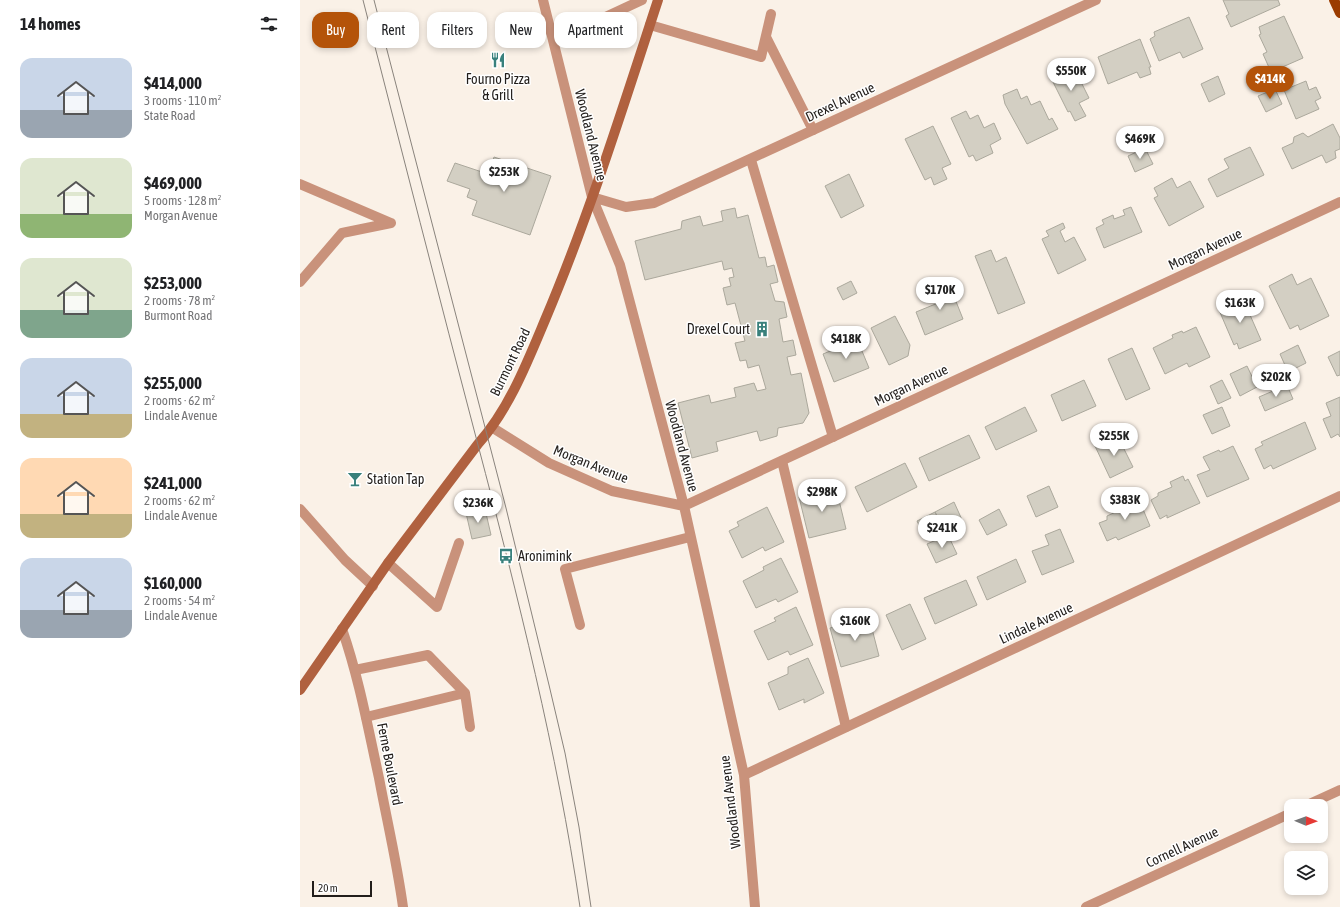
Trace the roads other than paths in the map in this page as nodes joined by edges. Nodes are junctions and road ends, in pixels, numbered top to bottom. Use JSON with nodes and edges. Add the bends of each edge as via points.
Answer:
{"nodes":[{"id":1,"x":543,"y":0,"type":"edge"},
{"id":2,"x":642,"y":0,"type":"edge"},
{"id":3,"x":658,"y":0,"type":"edge"},
{"id":4,"x":1096,"y":0,"type":"edge"},
{"id":5,"x":1334,"y":0,"type":"edge"},
{"id":6,"x":1340,"y":13,"type":"edge"},
{"id":7,"x":771,"y":14,"type":"dead end"},
{"id":8,"x":650,"y":25,"type":"junction"},
{"id":9,"x":551,"y":32,"type":"junction"},
{"id":10,"x":766,"y":37,"type":"junction"},
{"id":11,"x":813,"y":130,"type":"junction"},
{"id":12,"x":751,"y":160,"type":"junction"},
{"id":13,"x":300,"y":184,"type":"edge"},
{"id":14,"x":592,"y":197,"type":"junction"},
{"id":15,"x":1340,"y":202,"type":"edge"},
{"id":16,"x":300,"y":282,"type":"edge"},
{"id":17,"x":492,"y":428,"type":"junction"},
{"id":18,"x":833,"y":437,"type":"junction"},
{"id":19,"x":782,"y":461,"type":"junction"},
{"id":20,"x":1340,"y":496,"type":"edge"},
{"id":21,"x":684,"y":506,"type":"junction"},
{"id":22,"x":300,"y":509,"type":"edge"},
{"id":23,"x":690,"y":538,"type":"junction"},
{"id":24,"x":459,"y":543,"type":"dead end"},
{"id":25,"x":388,"y":563,"type":"junction"},
{"id":26,"x":373,"y":586,"type":"junction"},
{"id":27,"x":580,"y":625,"type":"dead end"},
{"id":28,"x":342,"y":629,"type":"junction"},
{"id":29,"x":355,"y":670,"type":"junction"},
{"id":30,"x":300,"y":690,"type":"edge"},
{"id":31,"x":465,"y":693,"type":"junction"},
{"id":32,"x":366,"y":717,"type":"junction"},
{"id":33,"x":470,"y":727,"type":"dead end"},
{"id":34,"x":846,"y":727,"type":"junction"},
{"id":35,"x":744,"y":775,"type":"junction"},
{"id":36,"x":1340,"y":790,"type":"edge"},
{"id":37,"x":1320,"y":799,"type":"edge"},
{"id":38,"x":1284,"y":815,"type":"edge"},
{"id":39,"x":403,"y":907,"type":"edge"},
{"id":40,"x":755,"y":907,"type":"edge"},
{"id":41,"x":1086,"y":907,"type":"edge"}],
"edges":[{"from":1,"to":9,"type":"street","name":"Woodland Avenue"},
{"from":2,"to":9,"type":"street","via":[[599,20]]},
{"from":3,"to":8,"type":"street","name":"Burmont Road"},
{"from":4,"to":11,"type":"street","name":"Drexel Avenue"},
{"from":5,"to":6,"type":"main road"},
{"from":7,"to":10,"type":"street"},
{"from":8,"to":10,"type":"street","via":[[761,57]]},
{"from":8,"to":14,"type":"street","name":"Burmont Road"},
{"from":9,"to":14,"type":"street","name":"Woodland Avenue"},
{"from":10,"to":11,"type":"street"},
{"from":11,"to":12,"type":"street","name":"Drexel Avenue"},
{"from":12,"to":14,"type":"street","name":"Drexel Avenue","via":[[654,203],[626,208]]},
{"from":12,"to":18,"type":"street"},
{"from":13,"to":16,"type":"street","via":[[391,223],[342,233]]},
{"from":14,"to":17,"type":"street","name":"Burmont Road","via":[[526,364]]},
{"from":14,"to":21,"type":"street","name":"Woodland Avenue","via":[[620,265]]},
{"from":15,"to":18,"type":"street","name":"Morgan Avenue"},
{"from":17,"to":21,"type":"street","name":"Morgan Avenue","via":[[549,463],[612,491]]},
{"from":17,"to":25,"type":"street","name":"Burmont Road"},
{"from":18,"to":19,"type":"street","name":"Morgan Avenue"},
{"from":19,"to":21,"type":"street","name":"Morgan Avenue"},
{"from":19,"to":34,"type":"street"},
{"from":20,"to":34,"type":"street","name":"Lindale Avenue"},
{"from":21,"to":23,"type":"street","name":"Woodland Avenue"},
{"from":22,"to":26,"type":"street","via":[[345,560]]},
{"from":23,"to":27,"type":"street","via":[[564,569]]},
{"from":23,"to":35,"type":"street","name":"Woodland Avenue"},
{"from":24,"to":25,"type":"street","via":[[437,607]]},
{"from":25,"to":26,"type":"street","name":"Burmont Road"},
{"from":26,"to":28,"type":"street","name":"Burmont Road"},
{"from":28,"to":29,"type":"street","name":"Ferne Boulevard"},
{"from":28,"to":30,"type":"street","name":"Burmont Road"},
{"from":29,"to":31,"type":"street","via":[[428,655]]},
{"from":29,"to":32,"type":"street","name":"Ferne Boulevard"},
{"from":31,"to":32,"type":"street"},
{"from":31,"to":33,"type":"street"},
{"from":32,"to":39,"type":"street","name":"Ferne Boulevard"},
{"from":34,"to":35,"type":"street","name":"Lindale Avenue"},
{"from":35,"to":40,"type":"street","name":"Woodland Avenue"},
{"from":36,"to":37,"type":"street"},
{"from":38,"to":41,"type":"street","name":"Cornell Avenue"}]}
